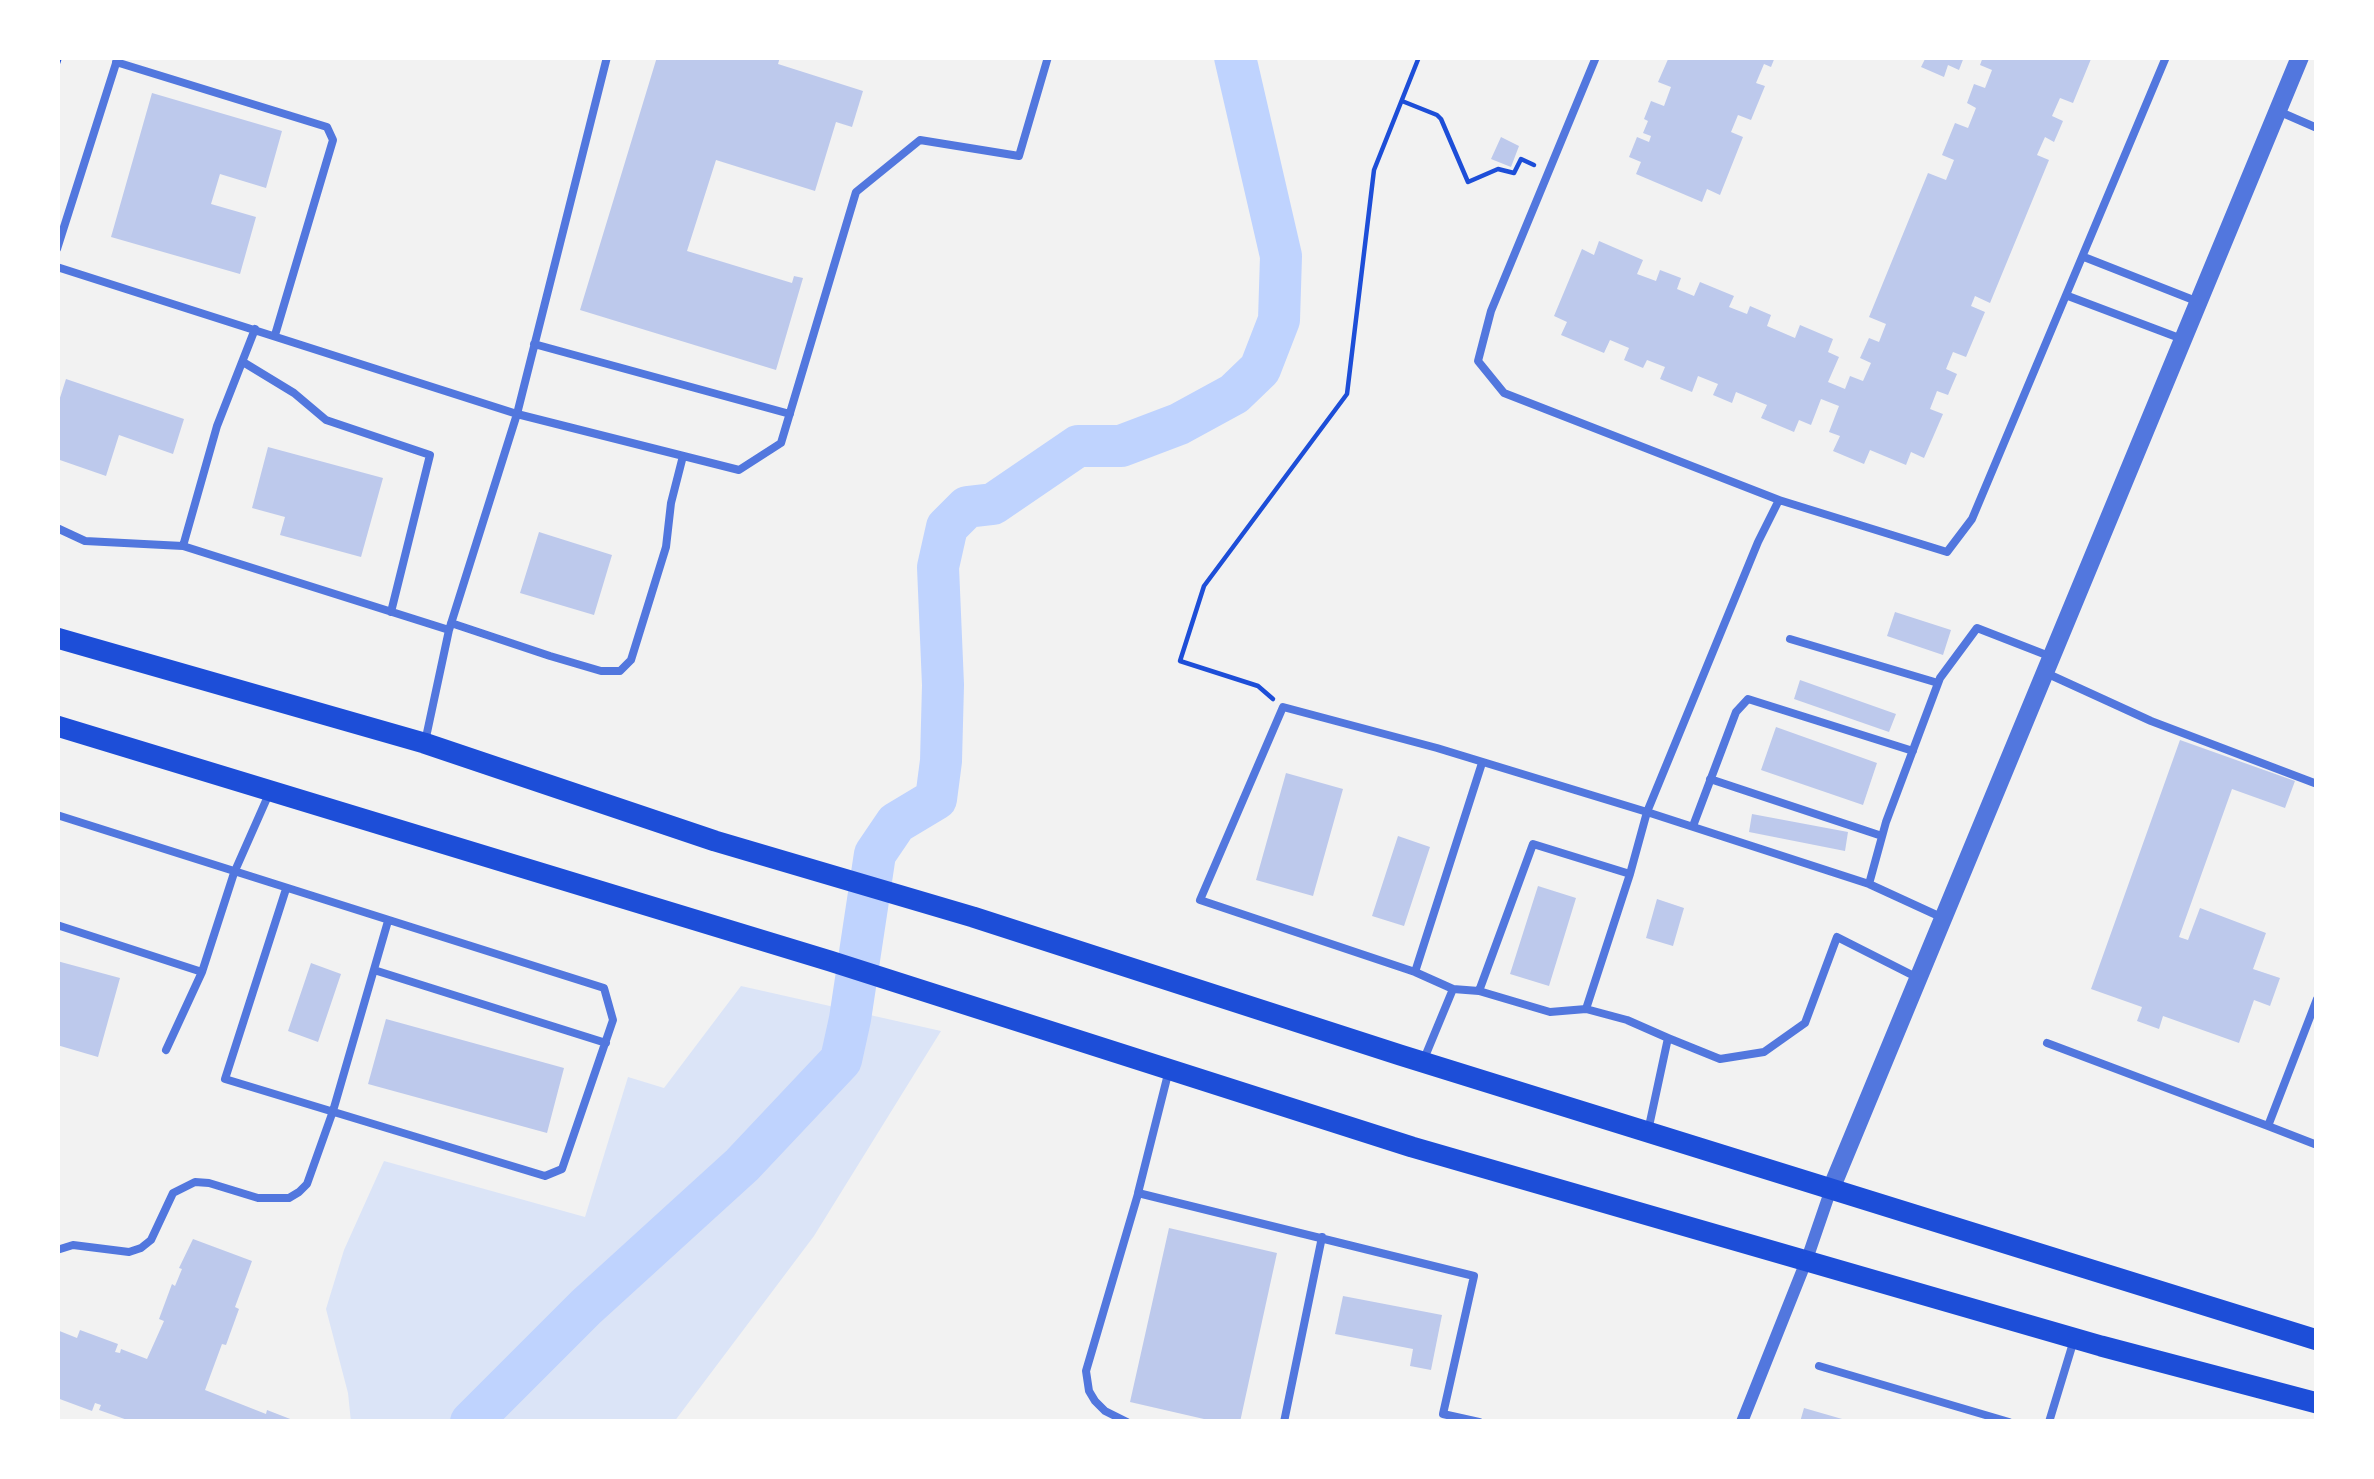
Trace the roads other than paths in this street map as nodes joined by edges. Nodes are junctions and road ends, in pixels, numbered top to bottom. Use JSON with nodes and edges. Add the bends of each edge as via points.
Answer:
{"nodes":[{"id":1,"x":607,"y":57,"type":"edge"},
{"id":2,"x":1048,"y":57,"type":"edge"},
{"id":3,"x":1596,"y":57,"type":"edge"},
{"id":4,"x":2166,"y":57,"type":"edge"},
{"id":5,"x":2300,"y":57,"type":"edge"},
{"id":6,"x":117,"y":60,"type":"edge"},
{"id":7,"x":2277,"y":110,"type":"junction"},
{"id":8,"x":2317,"y":128,"type":"edge"},
{"id":9,"x":57,"y":249,"type":"edge"},
{"id":10,"x":2084,"y":257,"type":"junction"},
{"id":11,"x":57,"y":267,"type":"edge"},
{"id":12,"x":2068,"y":296,"type":"junction"},
{"id":13,"x":2198,"y":301,"type":"junction"},
{"id":14,"x":255,"y":329,"type":"junction"},
{"id":15,"x":275,"y":335,"type":"junction"},
{"id":16,"x":2182,"y":339,"type":"junction"},
{"id":17,"x":534,"y":344,"type":"junction"},
{"id":18,"x":243,"y":362,"type":"junction"},
{"id":19,"x":517,"y":414,"type":"junction"},
{"id":20,"x":790,"y":414,"type":"junction"},
{"id":21,"x":683,"y":456,"type":"junction"},
{"id":22,"x":1778,"y":500,"type":"junction"},
{"id":23,"x":57,"y":528,"type":"edge"},
{"id":24,"x":183,"y":546,"type":"junction"},
{"id":25,"x":391,"y":612,"type":"junction"},
{"id":26,"x":450,"y":626,"type":"junction"},
{"id":27,"x":57,"y":638,"type":"edge"},
{"id":28,"x":1790,"y":639,"type":"dead end"},
{"id":29,"x":2048,"y":664,"type":"junction"},
{"id":30,"x":1938,"y":683,"type":"junction"},
{"id":31,"x":57,"y":726,"type":"edge"},
{"id":32,"x":424,"y":743,"type":"junction"},
{"id":33,"x":1913,"y":751,"type":"junction"},
{"id":34,"x":1481,"y":763,"type":"junction"},
{"id":35,"x":1710,"y":779,"type":"junction"},
{"id":36,"x":2317,"y":784,"type":"edge"},
{"id":37,"x":271,"y":790,"type":"junction"},
{"id":38,"x":1647,"y":812,"type":"junction"},
{"id":39,"x":57,"y":815,"type":"edge"},
{"id":40,"x":1693,"y":826,"type":"junction"},
{"id":41,"x":1882,"y":836,"type":"junction"},
{"id":42,"x":234,"y":873,"type":"junction"},
{"id":43,"x":1630,"y":874,"type":"junction"},
{"id":44,"x":1869,"y":884,"type":"junction"},
{"id":45,"x":286,"y":889,"type":"junction"},
{"id":46,"x":1943,"y":918,"type":"junction"},
{"id":47,"x":388,"y":921,"type":"junction"},
{"id":48,"x":57,"y":925,"type":"edge"},
{"id":49,"x":374,"y":970,"type":"junction"},
{"id":50,"x":202,"y":972,"type":"junction"},
{"id":51,"x":1415,"y":972,"type":"junction"},
{"id":52,"x":1918,"y":978,"type":"junction"},
{"id":53,"x":1453,"y":988,"type":"junction"},
{"id":54,"x":1479,"y":991,"type":"junction"},
{"id":55,"x":2317,"y":999,"type":"edge"},
{"id":56,"x":1586,"y":1010,"type":"junction"},
{"id":57,"x":1668,"y":1038,"type":"junction"},
{"id":58,"x":606,"y":1043,"type":"junction"},
{"id":59,"x":2047,"y":1043,"type":"dead end"},
{"id":60,"x":166,"y":1050,"type":"dead end"},
{"id":61,"x":1423,"y":1062,"type":"junction"},
{"id":62,"x":1169,"y":1069,"type":"junction"},
{"id":63,"x":333,"y":1112,"type":"junction"},
{"id":64,"x":2268,"y":1126,"type":"junction"},
{"id":65,"x":1648,"y":1132,"type":"junction"},
{"id":66,"x":2317,"y":1144,"type":"edge"},
{"id":67,"x":1832,"y":1189,"type":"junction"},
{"id":68,"x":1138,"y":1193,"type":"junction"},
{"id":69,"x":1322,"y":1237,"type":"junction"},
{"id":70,"x":57,"y":1250,"type":"edge"},
{"id":71,"x":1807,"y":1259,"type":"junction"},
{"id":72,"x":2074,"y":1338,"type":"junction"},
{"id":73,"x":2317,"y":1340,"type":"edge"},
{"id":74,"x":1819,"y":1366,"type":"dead end"},
{"id":75,"x":2317,"y":1403,"type":"edge"},
{"id":76,"x":1442,"y":1418,"type":"edge"},
{"id":77,"x":1127,"y":1422,"type":"edge"},
{"id":78,"x":1284,"y":1422,"type":"edge"},
{"id":79,"x":1479,"y":1422,"type":"edge"},
{"id":80,"x":1742,"y":1422,"type":"edge"},
{"id":81,"x":2009,"y":1422,"type":"edge"},
{"id":82,"x":2049,"y":1422,"type":"edge"}],
"edges":[{"from":1,"to":17,"type":"lane"},
{"from":2,"to":20,"type":"lane","via":[[1019,156],[920,140],[856,192]]},
{"from":3,"to":22,"type":"lane","via":[[1478,361],[1504,393]]},
{"from":4,"to":10,"type":"lane"},
{"from":5,"to":7,"type":"street"},
{"from":6,"to":9,"type":"lane"},
{"from":6,"to":15,"type":"lane","via":[[328,127],[333,140]]},
{"from":7,"to":8,"type":"lane"},
{"from":7,"to":13,"type":"street"},
{"from":10,"to":12,"type":"lane"},
{"from":10,"to":13,"type":"lane"},
{"from":11,"to":14,"type":"lane"},
{"from":12,"to":16,"type":"lane"},
{"from":12,"to":22,"type":"lane","via":[[1972,519],[1947,551]]},
{"from":13,"to":16,"type":"street"},
{"from":14,"to":15,"type":"lane"},
{"from":14,"to":18,"type":"lane"},
{"from":15,"to":19,"type":"lane"},
{"from":16,"to":29,"type":"street"},
{"from":17,"to":19,"type":"lane"},
{"from":17,"to":20,"type":"lane"},
{"from":18,"to":24,"type":"lane"},
{"from":18,"to":25,"type":"lane","via":[[326,420],[430,454]]},
{"from":19,"to":21,"type":"lane"},
{"from":19,"to":26,"type":"lane"},
{"from":20,"to":21,"type":"lane","via":[[781,443],[739,470]]},
{"from":21,"to":26,"type":"lane","via":[[665,547],[631,660],[620,671]]},
{"from":22,"to":38,"type":"lane"},
{"from":23,"to":24,"type":"lane","via":[[85,541]]},
{"from":24,"to":25,"type":"lane"},
{"from":25,"to":26,"type":"lane"},
{"from":26,"to":32,"type":"lane"},
{"from":27,"to":32,"type":"main road"},
{"from":28,"to":30,"type":"lane"},
{"from":29,"to":30,"type":"lane","via":[[1977,628]]},
{"from":29,"to":36,"type":"lane","via":[[2151,721]]},
{"from":29,"to":46,"type":"street"},
{"from":30,"to":33,"type":"lane"},
{"from":31,"to":37,"type":"main road"},
{"from":32,"to":61,"type":"main road"},
{"from":33,"to":35,"type":"lane","via":[[1748,699]]},
{"from":33,"to":41,"type":"lane"},
{"from":34,"to":38,"type":"lane"},
{"from":34,"to":51,"type":"lane"},
{"from":34,"to":51,"type":"lane","via":[[1283,707],[1200,900]]},
{"from":35,"to":40,"type":"lane"},
{"from":35,"to":41,"type":"lane"},
{"from":37,"to":42,"type":"lane"},
{"from":37,"to":62,"type":"main road"},
{"from":38,"to":40,"type":"lane"},
{"from":38,"to":43,"type":"lane"},
{"from":39,"to":42,"type":"lane"},
{"from":40,"to":44,"type":"lane"},
{"from":41,"to":44,"type":"lane"},
{"from":42,"to":45,"type":"lane"},
{"from":42,"to":50,"type":"lane"},
{"from":43,"to":54,"type":"lane","via":[[1533,844]]},
{"from":43,"to":56,"type":"lane"},
{"from":44,"to":46,"type":"lane"},
{"from":45,"to":47,"type":"lane"},
{"from":45,"to":63,"type":"lane","via":[[225,1079]]},
{"from":46,"to":52,"type":"street"},
{"from":47,"to":49,"type":"lane"},
{"from":47,"to":58,"type":"lane","via":[[604,988],[614,1020]]},
{"from":48,"to":50,"type":"lane"},
{"from":49,"to":58,"type":"lane"},
{"from":49,"to":63,"type":"lane"},
{"from":50,"to":60,"type":"lane"},
{"from":51,"to":53,"type":"lane"},
{"from":52,"to":57,"type":"lane","via":[[1837,937],[1805,1023],[1764,1052],[1720,1059]]},
{"from":52,"to":67,"type":"street"},
{"from":53,"to":54,"type":"lane"},
{"from":53,"to":61,"type":"lane"},
{"from":54,"to":56,"type":"lane","via":[[1550,1012]]},
{"from":55,"to":64,"type":"lane"},
{"from":56,"to":57,"type":"lane"},
{"from":57,"to":65,"type":"lane"},
{"from":58,"to":63,"type":"lane","via":[[562,1169],[545,1176]]},
{"from":59,"to":64,"type":"lane"},
{"from":61,"to":65,"type":"main road"},
{"from":62,"to":68,"type":"lane"},
{"from":62,"to":71,"type":"main road"},
{"from":63,"to":70,"type":"lane","via":[[307,1184],[289,1198],[195,1182],[173,1193],[141,1248]]},
{"from":64,"to":66,"type":"lane"},
{"from":65,"to":67,"type":"main road"},
{"from":67,"to":71,"type":"street"},
{"from":67,"to":73,"type":"main road"},
{"from":68,"to":69,"type":"lane"},
{"from":68,"to":77,"type":"lane","via":[[1086,1371],[1095,1401]]},
{"from":69,"to":76,"type":"lane","via":[[1474,1276]]},
{"from":69,"to":78,"type":"lane"},
{"from":71,"to":72,"type":"main road"},
{"from":71,"to":80,"type":"street"},
{"from":72,"to":75,"type":"main road"},
{"from":72,"to":82,"type":"lane"},
{"from":74,"to":81,"type":"lane"},
{"from":76,"to":79,"type":"lane"}]}
